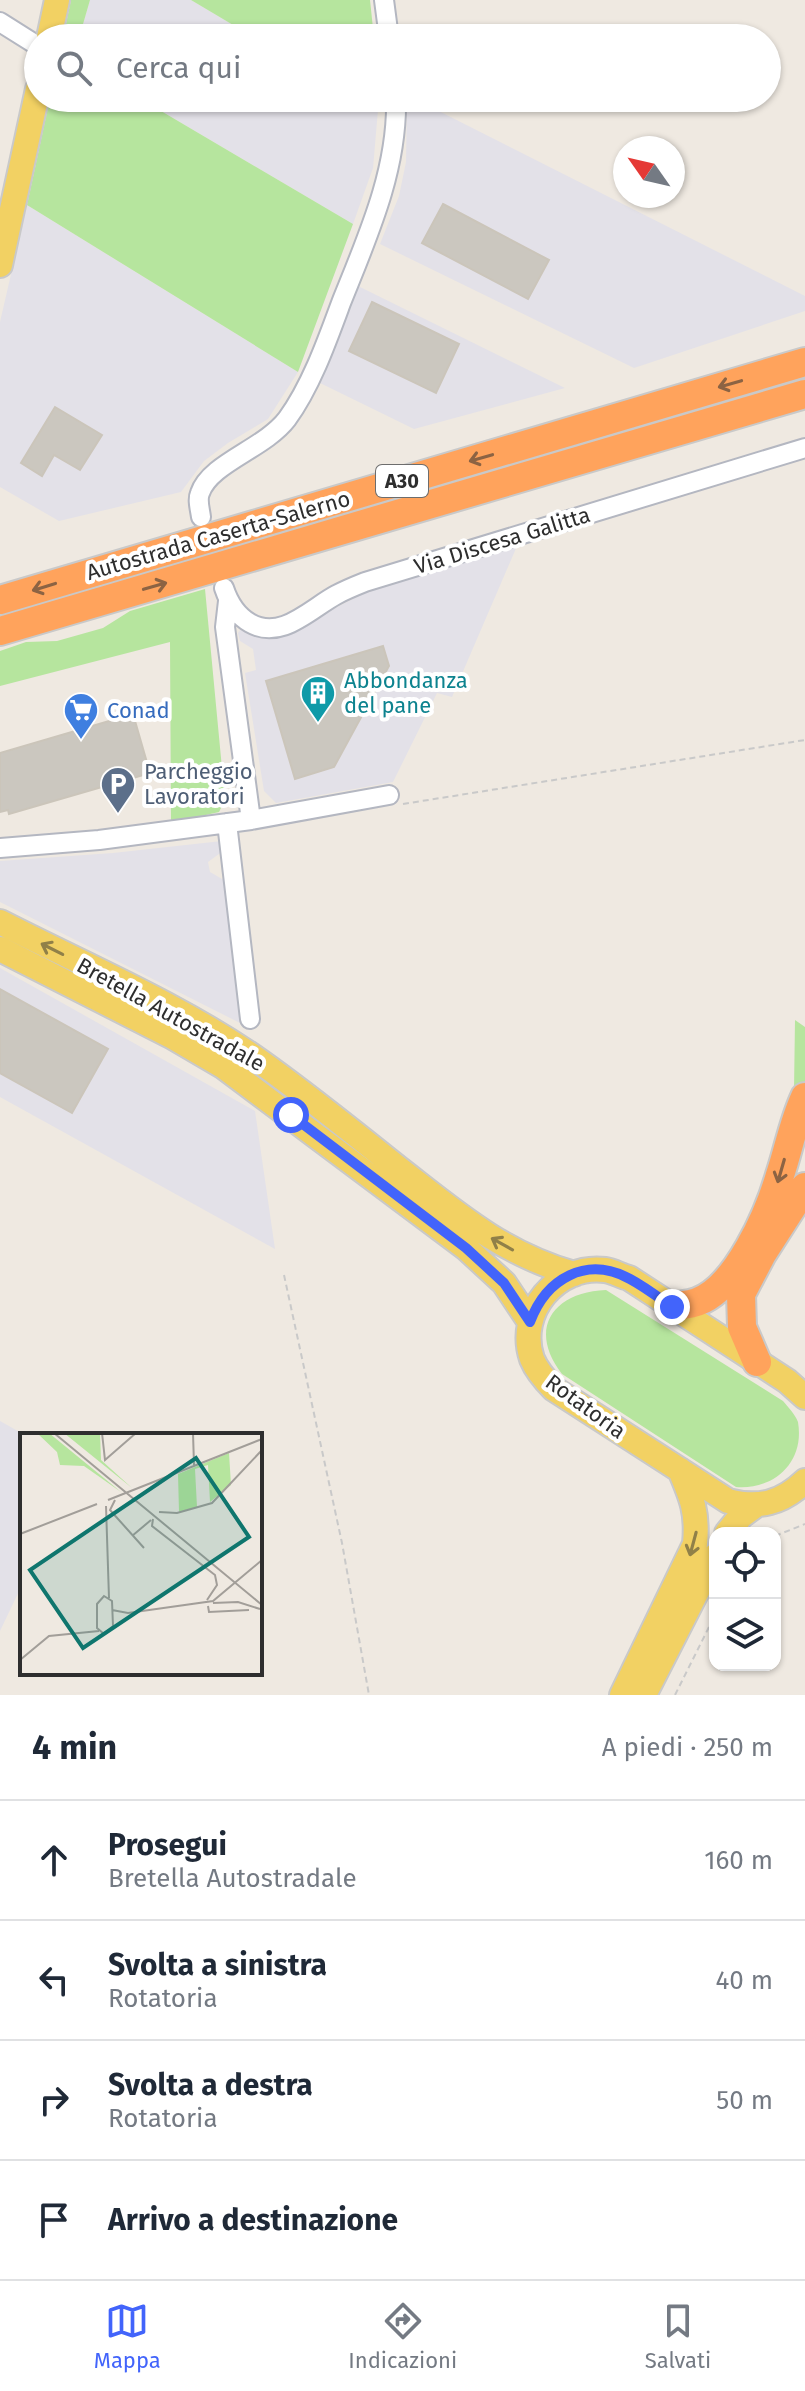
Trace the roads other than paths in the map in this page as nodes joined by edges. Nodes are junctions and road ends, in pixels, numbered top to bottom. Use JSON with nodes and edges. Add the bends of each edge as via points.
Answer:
{"nodes":[{"id":1,"x":57,"y":0,"type":"edge"},
{"id":2,"x":384,"y":0,"type":"edge"},
{"id":3,"x":0,"y":22,"type":"edge"},
{"id":4,"x":52,"y":24,"type":"edge"},
{"id":5,"x":387,"y":24,"type":"edge"},
{"id":6,"x":24,"y":37,"type":"edge"},
{"id":7,"x":33,"y":112,"type":"edge"},
{"id":8,"x":394,"y":112,"type":"edge"},
{"id":9,"x":0,"y":265,"type":"edge"},
{"id":10,"x":805,"y":362,"type":"edge"},
{"id":11,"x":805,"y":394,"type":"edge"},
{"id":12,"x":805,"y":411,"type":"edge"},
{"id":13,"x":805,"y":448,"type":"edge"},
{"id":14,"x":558,"y":467,"type":"junction"},
{"id":15,"x":201,"y":517,"type":"dead end"},
{"id":16,"x":0,"y":600,"type":"edge"},
{"id":17,"x":0,"y":631,"type":"edge"},
{"id":18,"x":389,"y":795,"type":"road end"},
{"id":19,"x":251,"y":820,"type":"junction"},
{"id":20,"x":227,"y":823,"type":"junction"},
{"id":21,"x":0,"y":848,"type":"edge"},
{"id":22,"x":0,"y":922,"type":"edge"},
{"id":23,"x":0,"y":949,"type":"edge"},
{"id":24,"x":250,"y":1019,"type":"dead end"},
{"id":25,"x":805,"y":1097,"type":"edge"},
{"id":26,"x":805,"y":1187,"type":"edge"},
{"id":27,"x":574,"y":1274,"type":"junction"},
{"id":28,"x":672,"y":1307,"type":"junction"},
{"id":29,"x":530,"y":1322,"type":"junction"},
{"id":30,"x":757,"y":1362,"type":"junction"},
{"id":31,"x":805,"y":1397,"type":"edge"},
{"id":32,"x":680,"y":1470,"type":"junction"},
{"id":33,"x":805,"y":1481,"type":"edge"},
{"id":34,"x":756,"y":1505,"type":"junction"},
{"id":35,"x":732,"y":1527,"type":"edge"},
{"id":36,"x":709,"y":1568,"type":"edge"},
{"id":37,"x":622,"y":1695,"type":"edge"},
{"id":38,"x":644,"y":1695,"type":"edge"}],
"edges":[{"from":1,"to":4,"type":"main road"},
{"from":2,"to":5,"type":"street"},
{"from":3,"to":6,"type":"street"},
{"from":7,"to":9,"type":"main road"},
{"from":8,"to":15,"type":"street","via":[[380,203],[329,335],[287,419],[208,477],[198,495]]},
{"from":10,"to":16,"type":"highway","name":"Autostrada Caserta-Salerno","number":"A30","one_way":true},
{"from":11,"to":14,"type":"highway","name":"Autostrada Caserta-Salerno","number":"A30"},
{"from":12,"to":14,"type":"highway","via":[[639,462]]},
{"from":13,"to":19,"type":"street","name":"Via Discesa Galitta","via":[[378,577],[274,629],[247,622],[226,594],[225,627]]},
{"from":17,"to":14,"type":"highway","name":"Autostrada Caserta-Salerno","number":"A30","one_way":true},
{"from":18,"to":19,"type":"street"},
{"from":19,"to":20,"type":"street"},
{"from":20,"to":21,"type":"street"},
{"from":20,"to":24,"type":"street"},
{"from":27,"to":22,"type":"main road","name":"Bretella Autostradale","one_way":true,"via":[[479,1232],[254,1058],[164,1005]]},
{"from":23,"to":29,"type":"main road","name":"Bretella Autostradale","via":[[224,1067],[466,1248],[504,1283]]},
{"from":25,"to":28,"type":"highway","one_way":true,"via":[[766,1213],[732,1273],[698,1302]]},
{"from":26,"to":30,"type":"highway","via":[[741,1294],[742,1327]]},
{"from":27,"to":28,"type":"main road","via":[[607,1270]]},
{"from":27,"to":29,"type":"main road","via":[[548,1290]]},
{"from":28,"to":30,"type":"main road"},
{"from":29,"to":32,"type":"main road","name":"Rotatoria","via":[[532,1359],[554,1389]]},
{"from":30,"to":31,"type":"main road"},
{"from":32,"to":34,"type":"main road","name":"Rotatoria","via":[[728,1501]]},
{"from":32,"to":37,"type":"main road","one_way":true,"via":[[697,1518],[695,1544]]},
{"from":33,"to":34,"type":"main road","via":[[787,1497]]},
{"from":34,"to":35,"type":"main road"},
{"from":36,"to":38,"type":"main road"}]}
